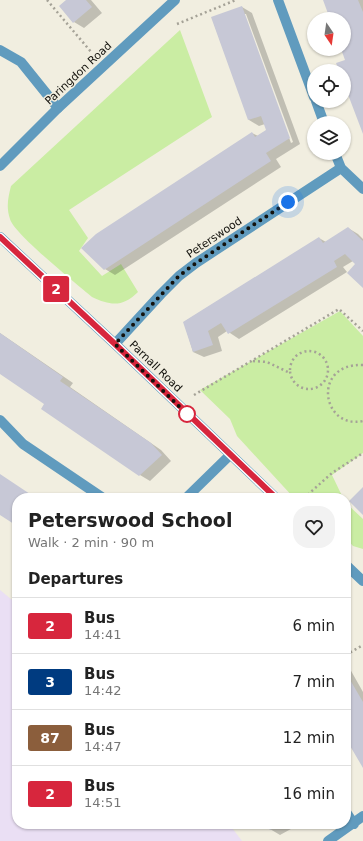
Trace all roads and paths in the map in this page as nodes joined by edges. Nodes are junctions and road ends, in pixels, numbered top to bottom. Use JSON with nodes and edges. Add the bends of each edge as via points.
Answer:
{"nodes":[{"id":1,"x":51,"y":0,"type":"edge"},
{"id":2,"x":175,"y":0,"type":"edge"},
{"id":3,"x":278,"y":0,"type":"edge"},
{"id":4,"x":48,"y":1,"type":"edge"},
{"id":5,"x":0,"y":50,"type":"edge"},
{"id":6,"x":103,"y":66,"type":"junction"},
{"id":7,"x":307,"y":78,"type":"edge"},
{"id":8,"x":58,"y":108,"type":"junction"},
{"id":9,"x":338,"y":160,"type":"edge"},
{"id":10,"x":0,"y":166,"type":"edge"},
{"id":11,"x":341,"y":168,"type":"junction"},
{"id":12,"x":363,"y":189,"type":"edge"},
{"id":13,"x":0,"y":237,"type":"edge"},
{"id":14,"x":363,"y":331,"type":"edge"},
{"id":15,"x":115,"y":344,"type":"junction"},
{"id":16,"x":252,"y":361,"type":"junction"},
{"id":17,"x":363,"y":365,"type":"edge"},
{"id":18,"x":290,"y":373,"type":"junction"},
{"id":19,"x":326,"y":378,"type":"junction"},
{"id":20,"x":330,"y":382,"type":"junction"},
{"id":21,"x":178,"y":405,"type":"junction"},
{"id":22,"x":0,"y":420,"type":"edge"},
{"id":23,"x":363,"y":422,"type":"edge"},
{"id":24,"x":363,"y":453,"type":"edge"},
{"id":25,"x":230,"y":455,"type":"junction"},
{"id":26,"x":96,"y":493,"type":"edge"},
{"id":27,"x":191,"y":493,"type":"edge"},
{"id":28,"x":271,"y":493,"type":"edge"},
{"id":29,"x":310,"y":493,"type":"edge"},
{"id":30,"x":351,"y":569,"type":"edge"},
{"id":31,"x":363,"y":581,"type":"edge"},
{"id":32,"x":363,"y":645,"type":"edge"},
{"id":33,"x":351,"y":652,"type":"edge"},
{"id":34,"x":363,"y":816,"type":"edge"},
{"id":35,"x":351,"y":820,"type":"edge"},
{"id":36,"x":354,"y":824,"type":"junction"},
{"id":37,"x":351,"y":826,"type":"edge"},
{"id":38,"x":346,"y":829,"type":"edge"},
{"id":39,"x":328,"y":841,"type":"edge"}],
"edges":[{"from":1,"to":4,"type":"path"},
{"from":2,"to":6,"type":"street","name":"Paringdon Road"},
{"from":3,"to":7,"type":"street"},
{"from":4,"to":6,"type":"path"},
{"from":5,"to":8,"type":"street","via":[[21,62]]},
{"from":6,"to":8,"type":"street","name":"Paringdon Road"},
{"from":8,"to":10,"type":"street","name":"Paringdon Road"},
{"from":9,"to":11,"type":"street"},
{"from":11,"to":12,"type":"street"},
{"from":11,"to":15,"type":"street","name":"Peterswood","via":[[179,276]]},
{"from":13,"to":15,"type":"street","name":"Parnall Road"},
{"from":14,"to":16,"type":"path","via":[[339,309]]},
{"from":15,"to":21,"type":"street","name":"Parnall Road"},
{"from":16,"to":18,"type":"path","via":[[267,362]]},
{"from":16,"to":21,"type":"path"},
{"from":17,"to":20,"type":"path","via":[[341,369]]},
{"from":18,"to":19,"type":"path","via":[[300,387],[310,389],[320,385]]},
{"from":18,"to":19,"type":"path","via":[[290,366],[297,354],[307,350],[316,351],[326,362]]},
{"from":19,"to":20,"type":"path"},
{"from":20,"to":23,"type":"path","via":[[328,398],[339,417],[346,421]]},
{"from":21,"to":25,"type":"street","name":"Parnall Road"},
{"from":22,"to":26,"type":"street","via":[[23,444]]},
{"from":24,"to":29,"type":"path","via":[[332,473]]},
{"from":25,"to":27,"type":"street"},
{"from":25,"to":28,"type":"street","name":"Parnall Road"},
{"from":30,"to":31,"type":"street"},
{"from":32,"to":33,"type":"path"},
{"from":34,"to":36,"type":"street"},
{"from":35,"to":36,"type":"street"},
{"from":36,"to":37,"type":"street"},
{"from":38,"to":39,"type":"street"}]}
